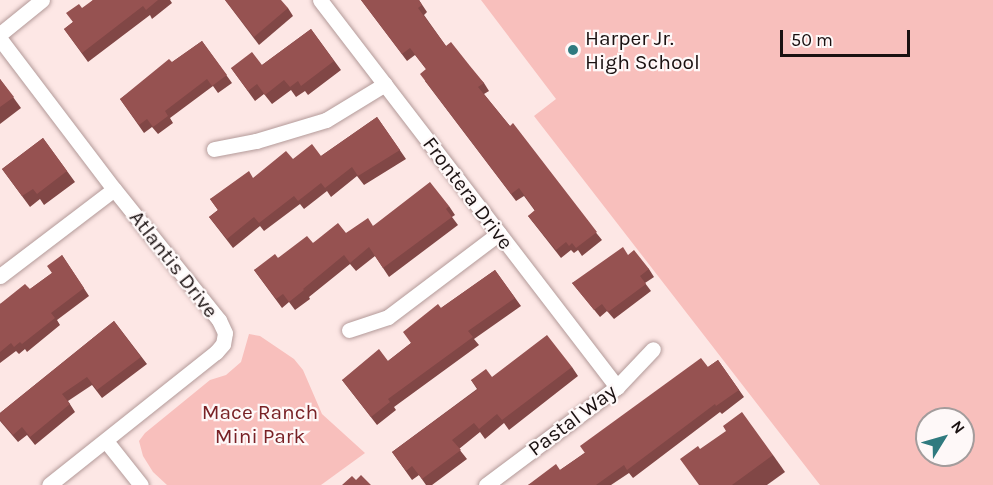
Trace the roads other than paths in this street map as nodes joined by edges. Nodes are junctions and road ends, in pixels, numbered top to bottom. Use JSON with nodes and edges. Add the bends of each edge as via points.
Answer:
{"nodes":[{"id":1,"x":42,"y":0,"type":"edge"},
{"id":2,"x":320,"y":0,"type":"edge"},
{"id":3,"x":0,"y":34,"type":"edge"},
{"id":4,"x":0,"y":39,"type":"edge"},
{"id":5,"x":385,"y":84,"type":"junction"},
{"id":6,"x":214,"y":149,"type":"dead end"},
{"id":7,"x":114,"y":189,"type":"junction"},
{"id":8,"x":499,"y":234,"type":"junction"},
{"id":9,"x":0,"y":276,"type":"edge"},
{"id":10,"x":349,"y":330,"type":"dead end"},
{"id":11,"x":653,"y":350,"type":"dead end"},
{"id":12,"x":617,"y":387,"type":"junction"},
{"id":13,"x":106,"y":441,"type":"junction"},
{"id":14,"x":49,"y":485,"type":"edge"},
{"id":15,"x":141,"y":485,"type":"edge"},
{"id":16,"x":486,"y":485,"type":"edge"}],
"edges":[{"from":1,"to":3,"type":"street"},
{"from":2,"to":5,"type":"street","name":"Frontera Drive"},
{"from":4,"to":7,"type":"street","name":"Atlantis Drive"},
{"from":5,"to":6,"type":"street","via":[[326,120]]},
{"from":5,"to":8,"type":"street","name":"Frontera Drive"},
{"from":7,"to":9,"type":"street"},
{"from":7,"to":13,"type":"street","name":"Atlantis Drive","via":[[219,320],[225,333],[216,352]]},
{"from":8,"to":10,"type":"street","via":[[388,317]]},
{"from":8,"to":12,"type":"street","name":"Frontera Drive"},
{"from":11,"to":12,"type":"street","name":"Pastal Way"},
{"from":12,"to":16,"type":"street","name":"Pastal Way"},
{"from":13,"to":14,"type":"street","name":"Atlantis Drive"},
{"from":13,"to":15,"type":"street"}]}
